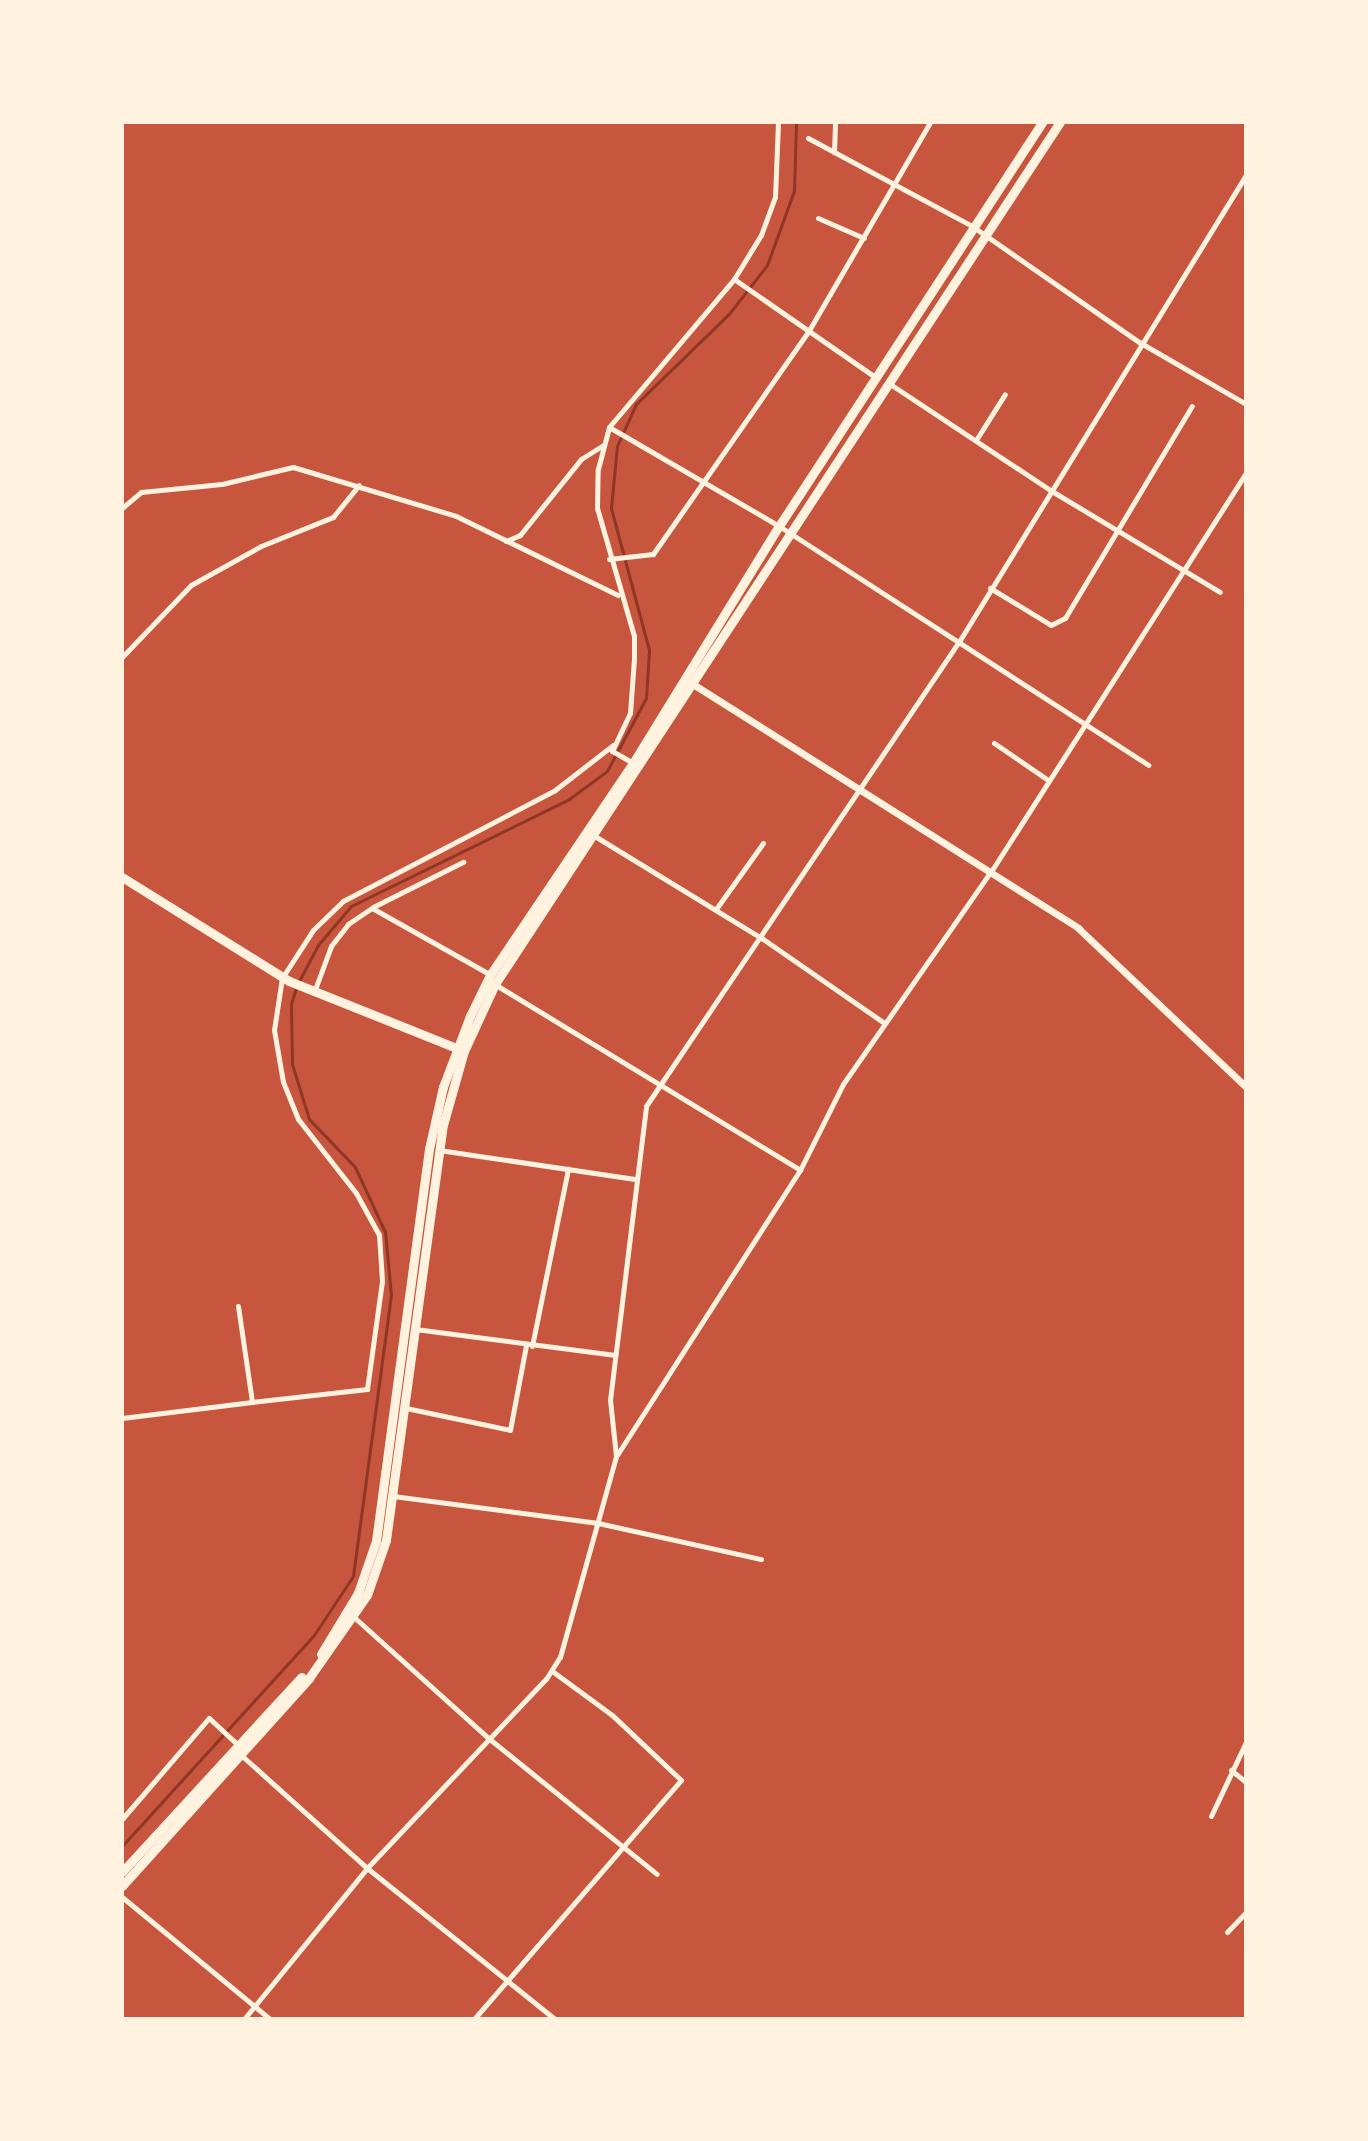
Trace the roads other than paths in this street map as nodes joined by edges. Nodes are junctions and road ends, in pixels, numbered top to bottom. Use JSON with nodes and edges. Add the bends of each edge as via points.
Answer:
{"nodes":[{"id":1,"x":778,"y":122,"type":"edge"},
{"id":2,"x":835,"y":122,"type":"edge"},
{"id":3,"x":930,"y":122,"type":"edge"},
{"id":4,"x":1042,"y":122,"type":"edge"},
{"id":5,"x":1060,"y":122,"type":"edge"},
{"id":6,"x":808,"y":138,"type":"dead end"},
{"id":7,"x":834,"y":152,"type":"junction"},
{"id":8,"x":1246,"y":175,"type":"edge"},
{"id":9,"x":893,"y":187,"type":"junction"},
{"id":10,"x":818,"y":218,"type":"dead end"},
{"id":11,"x":972,"y":226,"type":"junction"},
{"id":12,"x":985,"y":234,"type":"junction"},
{"id":13,"x":864,"y":238,"type":"junction"},
{"id":14,"x":736,"y":281,"type":"junction"},
{"id":15,"x":808,"y":332,"type":"junction"},
{"id":16,"x":1139,"y":342,"type":"junction"},
{"id":17,"x":875,"y":377,"type":"junction"},
{"id":18,"x":889,"y":384,"type":"junction"},
{"id":19,"x":1005,"y":394,"type":"dead end"},
{"id":20,"x":1246,"y":404,"type":"edge"},
{"id":21,"x":1192,"y":406,"type":"dead end"},
{"id":22,"x":609,"y":427,"type":"junction"},
{"id":23,"x":976,"y":440,"type":"junction"},
{"id":24,"x":603,"y":446,"type":"junction"},
{"id":25,"x":1246,"y":473,"type":"edge"},
{"id":26,"x":705,"y":482,"type":"junction"},
{"id":27,"x":359,"y":485,"type":"junction"},
{"id":28,"x":1050,"y":490,"type":"junction"},
{"id":29,"x":122,"y":508,"type":"edge"},
{"id":30,"x":779,"y":526,"type":"junction"},
{"id":31,"x":1121,"y":531,"type":"junction"},
{"id":32,"x":789,"y":535,"type":"junction"},
{"id":33,"x":506,"y":541,"type":"junction"},
{"id":34,"x":612,"y":558,"type":"junction"},
{"id":35,"x":1184,"y":568,"type":"junction"},
{"id":36,"x":990,"y":588,"type":"junction"},
{"id":37,"x":1220,"y":592,"type":"dead end"},
{"id":38,"x":619,"y":595,"type":"junction"},
{"id":39,"x":960,"y":640,"type":"junction"},
{"id":40,"x":122,"y":657,"type":"edge"},
{"id":41,"x":688,"y":681,"type":"junction"},
{"id":42,"x":1085,"y":725,"type":"junction"},
{"id":43,"x":994,"y":743,"type":"dead end"},
{"id":44,"x":614,"y":749,"type":"junction"},
{"id":45,"x":630,"y":762,"type":"junction"},
{"id":46,"x":1148,"y":765,"type":"dead end"},
{"id":47,"x":1048,"y":780,"type":"junction"},
{"id":48,"x":859,"y":784,"type":"junction"},
{"id":49,"x":593,"y":835,"type":"junction"},
{"id":50,"x":763,"y":843,"type":"dead end"},
{"id":51,"x":463,"y":862,"type":"dead end"},
{"id":52,"x":992,"y":870,"type":"junction"},
{"id":53,"x":122,"y":877,"type":"edge"},
{"id":54,"x":372,"y":908,"type":"junction"},
{"id":55,"x":716,"y":909,"type":"junction"},
{"id":56,"x":763,"y":939,"type":"junction"},
{"id":57,"x":490,"y":975,"type":"junction"},
{"id":58,"x":286,"y":980,"type":"junction"},
{"id":59,"x":495,"y":984,"type":"junction"},
{"id":60,"x":311,"y":990,"type":"junction"},
{"id":61,"x":883,"y":1022,"type":"junction"},
{"id":62,"x":460,"y":1050,"type":"junction"},
{"id":63,"x":663,"y":1082,"type":"junction"},
{"id":64,"x":1246,"y":1087,"type":"edge"},
{"id":65,"x":439,"y":1150,"type":"junction"},
{"id":66,"x":568,"y":1169,"type":"junction"},
{"id":67,"x":800,"y":1170,"type":"junction"},
{"id":68,"x":635,"y":1179,"type":"junction"},
{"id":69,"x":238,"y":1306,"type":"dead end"},
{"id":70,"x":415,"y":1329,"type":"junction"},
{"id":71,"x":529,"y":1346,"type":"junction"},
{"id":72,"x":615,"y":1355,"type":"junction"},
{"id":73,"x":252,"y":1402,"type":"junction"},
{"id":74,"x":406,"y":1408,"type":"junction"},
{"id":75,"x":122,"y":1418,"type":"edge"},
{"id":76,"x":616,"y":1456,"type":"junction"},
{"id":77,"x":393,"y":1496,"type":"junction"},
{"id":78,"x":598,"y":1523,"type":"junction"},
{"id":79,"x":761,"y":1559,"type":"dead end"},
{"id":80,"x":355,"y":1618,"type":"junction"},
{"id":81,"x":552,"y":1671,"type":"junction"},
{"id":82,"x":487,"y":1737,"type":"junction"},
{"id":83,"x":1246,"y":1742,"type":"edge"},
{"id":84,"x":239,"y":1749,"type":"junction"},
{"id":85,"x":1231,"y":1770,"type":"junction"},
{"id":86,"x":1246,"y":1782,"type":"edge"},
{"id":87,"x":1211,"y":1816,"type":"dead end"},
{"id":88,"x":122,"y":1819,"type":"edge"},
{"id":89,"x":621,"y":1844,"type":"junction"},
{"id":90,"x":367,"y":1868,"type":"junction"},
{"id":91,"x":122,"y":1872,"type":"edge"},
{"id":92,"x":657,"y":1874,"type":"dead end"},
{"id":93,"x":122,"y":1886,"type":"edge"},
{"id":94,"x":122,"y":1897,"type":"edge"},
{"id":95,"x":1246,"y":1912,"type":"edge"},
{"id":96,"x":1227,"y":1932,"type":"dead end"},
{"id":97,"x":507,"y":1980,"type":"junction"},
{"id":98,"x":255,"y":2007,"type":"junction"},
{"id":99,"x":244,"y":2019,"type":"edge"},
{"id":100,"x":270,"y":2019,"type":"edge"},
{"id":101,"x":474,"y":2019,"type":"edge"},
{"id":102,"x":555,"y":2019,"type":"edge"}],
"edges":[{"from":1,"to":14,"type":"street","via":[[775,197]]},
{"from":2,"to":7,"type":"street"},
{"from":3,"to":9,"type":"street"},
{"from":4,"to":11,"type":"main road"},
{"from":5,"to":12,"type":"main road"},
{"from":6,"to":7,"type":"street"},
{"from":7,"to":9,"type":"street"},
{"from":8,"to":16,"type":"street"},
{"from":9,"to":11,"type":"street"},
{"from":9,"to":13,"type":"street"},
{"from":10,"to":13,"type":"street"},
{"from":11,"to":12,"type":"street"},
{"from":11,"to":17,"type":"main road"},
{"from":12,"to":16,"type":"street"},
{"from":12,"to":18,"type":"main road"},
{"from":13,"to":15,"type":"street"},
{"from":14,"to":15,"type":"street"},
{"from":14,"to":22,"type":"street"},
{"from":15,"to":17,"type":"street"},
{"from":15,"to":26,"type":"street"},
{"from":16,"to":20,"type":"street"},
{"from":16,"to":28,"type":"street"},
{"from":17,"to":30,"type":"main road"},
{"from":18,"to":23,"type":"street"},
{"from":18,"to":32,"type":"main road"},
{"from":19,"to":23,"type":"street"},
{"from":21,"to":31,"type":"street"},
{"from":22,"to":24,"type":"street"},
{"from":22,"to":26,"type":"street"},
{"from":23,"to":28,"type":"street"},
{"from":24,"to":33,"type":"street","via":[[581,459],[520,535]]},
{"from":24,"to":34,"type":"street","via":[[596,499]]},
{"from":25,"to":35,"type":"street"},
{"from":26,"to":30,"type":"street"},
{"from":26,"to":34,"type":"street","via":[[653,554]]},
{"from":27,"to":29,"type":"street","via":[[287,466],[222,484],[141,492]]},
{"from":27,"to":33,"type":"street","via":[[456,516]]},
{"from":27,"to":40,"type":"street","via":[[333,517],[261,546],[191,585]]},
{"from":28,"to":31,"type":"street"},
{"from":28,"to":36,"type":"street"},
{"from":30,"to":32,"type":"street"},
{"from":30,"to":41,"type":"main road"},
{"from":31,"to":35,"type":"street"},
{"from":31,"to":36,"type":"street","via":[[1058,623],[1044,622]]},
{"from":32,"to":39,"type":"street"},
{"from":32,"to":41,"type":"main road"},
{"from":33,"to":38,"type":"street"},
{"from":34,"to":38,"type":"street"},
{"from":35,"to":37,"type":"street"},
{"from":35,"to":42,"type":"street"},
{"from":36,"to":39,"type":"street"},
{"from":38,"to":44,"type":"street","via":[[634,636],[634,679],[630,713]]},
{"from":39,"to":42,"type":"street"},
{"from":39,"to":48,"type":"street"},
{"from":41,"to":45,"type":"main road"},
{"from":41,"to":48,"type":"street"},
{"from":41,"to":49,"type":"main road"},
{"from":42,"to":46,"type":"street"},
{"from":42,"to":47,"type":"street"},
{"from":43,"to":47,"type":"street"},
{"from":44,"to":45,"type":"street"},
{"from":44,"to":58,"type":"street","via":[[555,790],[343,901],[313,930]]},
{"from":45,"to":57,"type":"main road"},
{"from":47,"to":52,"type":"street"},
{"from":48,"to":52,"type":"street"},
{"from":48,"to":56,"type":"street"},
{"from":49,"to":55,"type":"street"},
{"from":49,"to":59,"type":"main road"},
{"from":50,"to":55,"type":"street"},
{"from":51,"to":54,"type":"street"},
{"from":52,"to":61,"type":"street"},
{"from":52,"to":64,"type":"street","via":[[1078,928],[1126,969]]},
{"from":53,"to":58,"type":"main road"},
{"from":54,"to":57,"type":"street"},
{"from":54,"to":60,"type":"street","via":[[348,924],[331,946]]},
{"from":55,"to":56,"type":"street"},
{"from":56,"to":61,"type":"street"},
{"from":56,"to":63,"type":"street"},
{"from":57,"to":62,"type":"main road"},
{"from":58,"to":60,"type":"main road"},
{"from":58,"to":73,"type":"street","via":[[274,1030],[283,1082],[298,1119],[356,1193],[379,1235],[382,1281],[367,1389]]},
{"from":59,"to":62,"type":"main road"},
{"from":59,"to":63,"type":"street"},
{"from":60,"to":62,"type":"main road"},
{"from":61,"to":67,"type":"street","via":[[843,1084]]},
{"from":62,"to":65,"type":"main road"},
{"from":62,"to":84,"type":"main road","via":[[431,1139],[397,1412],[368,1569],[326,1647]]},
{"from":63,"to":67,"type":"street"},
{"from":63,"to":68,"type":"street","via":[[643,1113]]},
{"from":65,"to":66,"type":"street"},
{"from":65,"to":70,"type":"main road"},
{"from":66,"to":68,"type":"street"},
{"from":66,"to":71,"type":"street"},
{"from":67,"to":76,"type":"street"},
{"from":68,"to":72,"type":"street"},
{"from":69,"to":73,"type":"street"},
{"from":70,"to":71,"type":"street"},
{"from":70,"to":74,"type":"main road"},
{"from":71,"to":72,"type":"street"},
{"from":71,"to":74,"type":"street","via":[[510,1430]]},
{"from":72,"to":76,"type":"street","via":[[610,1400]]},
{"from":73,"to":75,"type":"street"},
{"from":74,"to":77,"type":"main road"},
{"from":76,"to":78,"type":"street"},
{"from":77,"to":78,"type":"street"},
{"from":77,"to":80,"type":"main road","via":[[378,1570]]},
{"from":78,"to":79,"type":"street"},
{"from":78,"to":81,"type":"street"},
{"from":80,"to":82,"type":"street"},
{"from":80,"to":84,"type":"main road"},
{"from":81,"to":82,"type":"street"},
{"from":81,"to":89,"type":"street","via":[[612,1715],[681,1780]]},
{"from":82,"to":89,"type":"street"},
{"from":82,"to":90,"type":"street"},
{"from":83,"to":85,"type":"street"},
{"from":84,"to":88,"type":"street","via":[[209,1718]]},
{"from":84,"to":90,"type":"street"},
{"from":84,"to":91,"type":"main road"},
{"from":84,"to":93,"type":"main road"},
{"from":85,"to":86,"type":"street"},
{"from":85,"to":87,"type":"street"},
{"from":89,"to":92,"type":"street"},
{"from":89,"to":97,"type":"street"},
{"from":90,"to":97,"type":"street"},
{"from":90,"to":98,"type":"street"},
{"from":94,"to":98,"type":"street"},
{"from":95,"to":96,"type":"street"},
{"from":97,"to":101,"type":"street"},
{"from":97,"to":102,"type":"street"},
{"from":98,"to":99,"type":"street"},
{"from":98,"to":100,"type":"street"}]}
